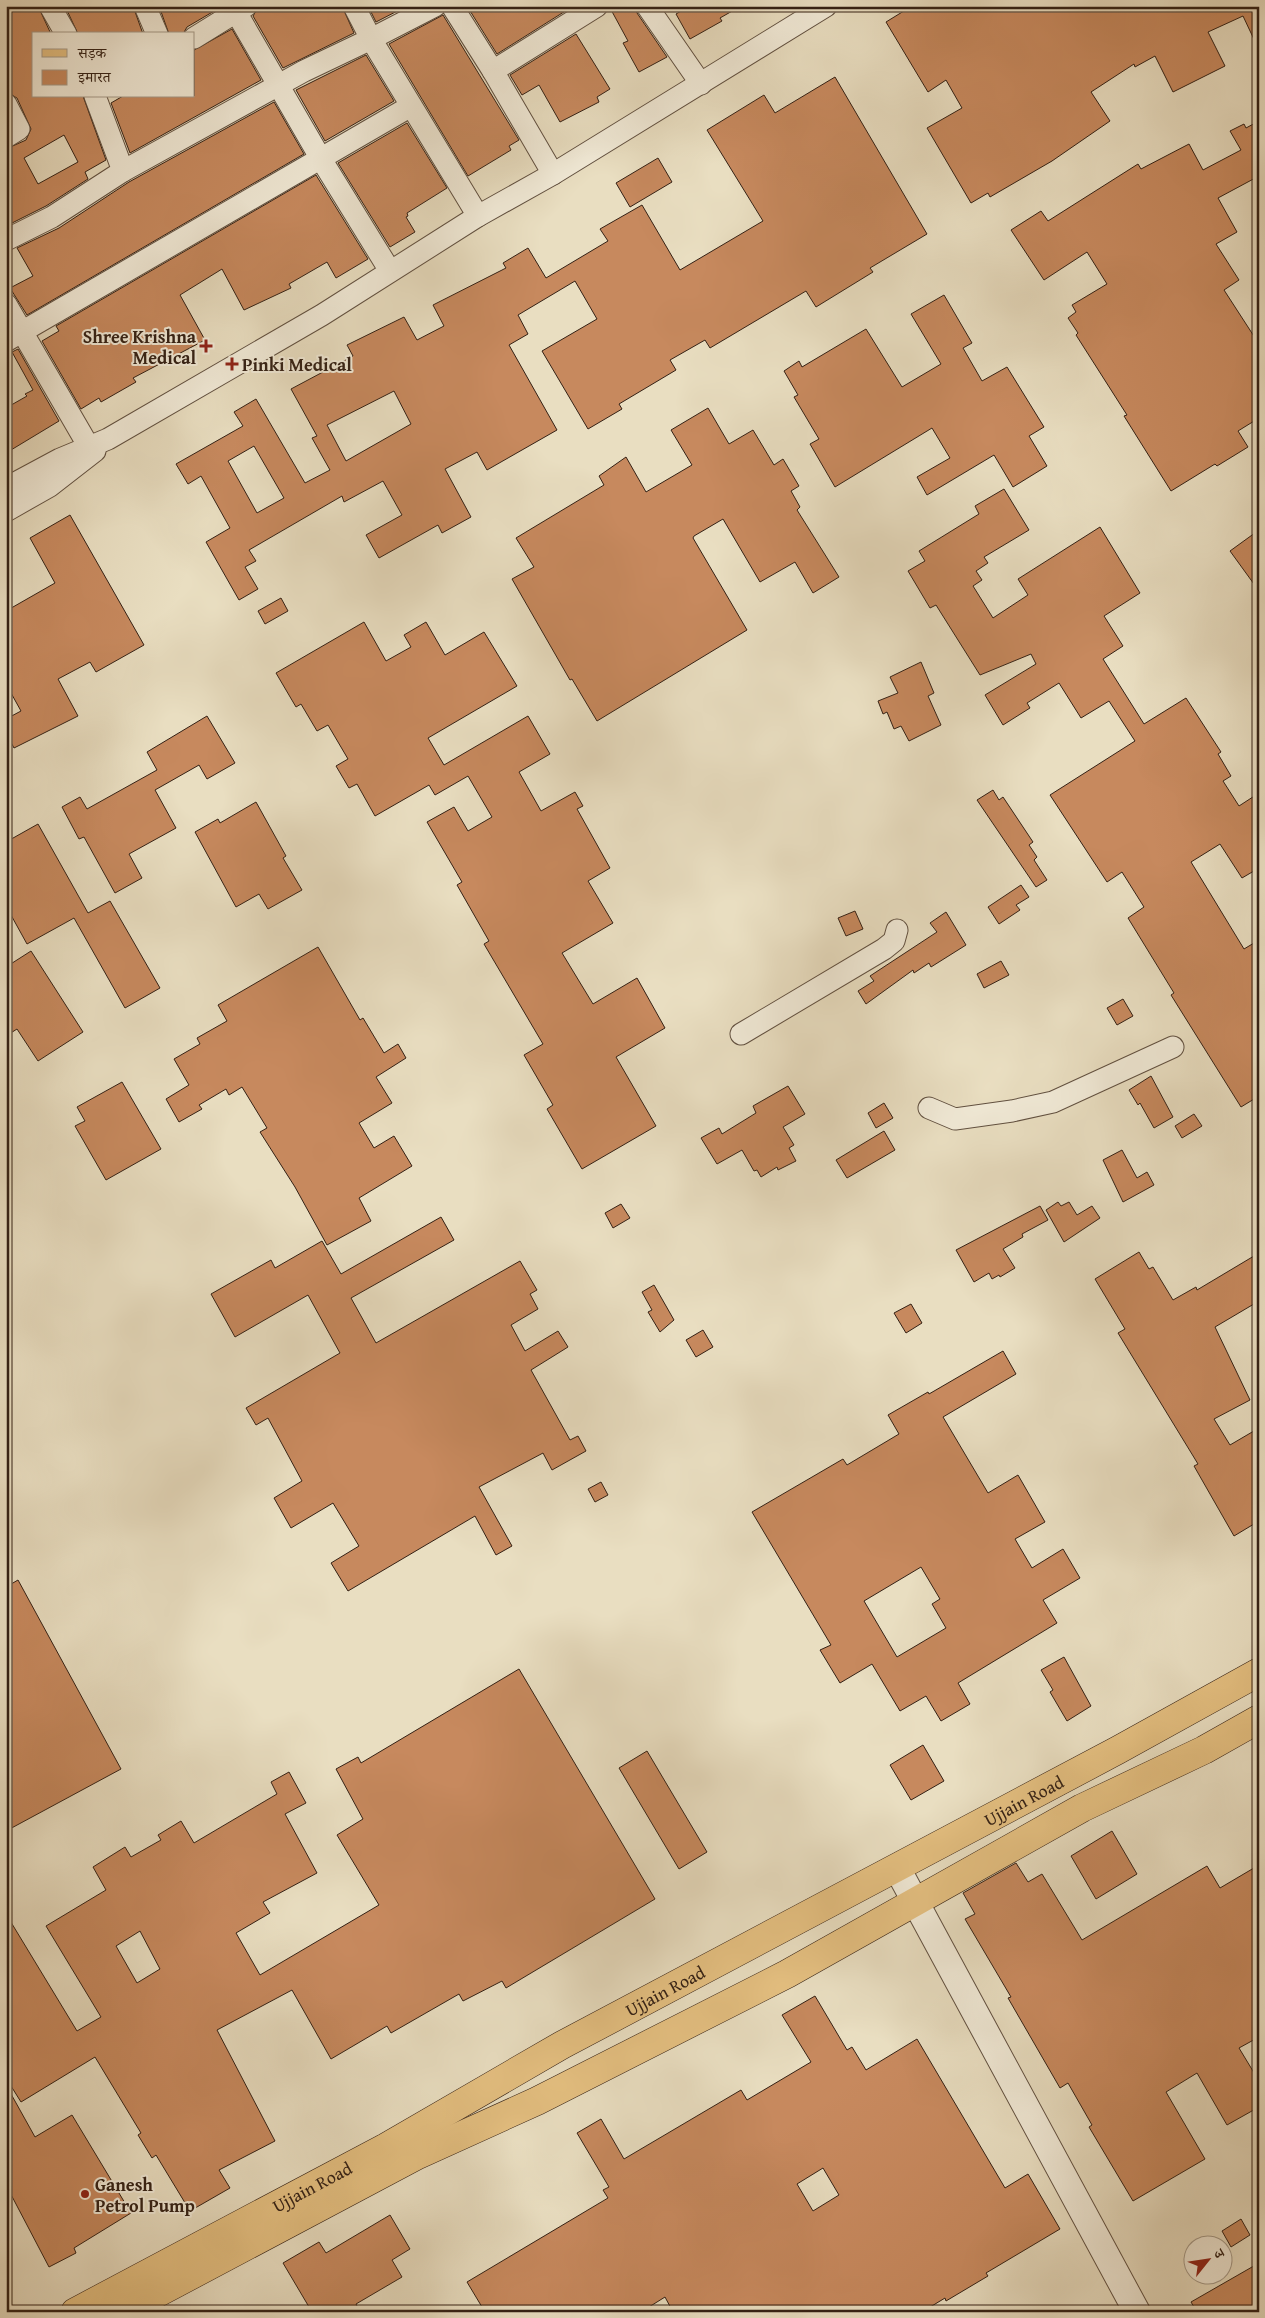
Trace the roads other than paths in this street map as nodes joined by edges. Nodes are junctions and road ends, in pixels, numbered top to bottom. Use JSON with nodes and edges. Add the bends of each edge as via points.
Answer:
{"nodes":[{"id":1,"x":50,"y":6,"type":"edge"},
{"id":2,"x":145,"y":6,"type":"edge"},
{"id":3,"x":354,"y":6,"type":"edge"},
{"id":4,"x":435,"y":6,"type":"edge"},
{"id":5,"x":452,"y":6,"type":"edge"},
{"id":6,"x":597,"y":6,"type":"edge"},
{"id":7,"x":647,"y":6,"type":"edge"},
{"id":8,"x":826,"y":6,"type":"edge"},
{"id":9,"x":238,"y":8,"type":"edge"},
{"id":10,"x":65,"y":32,"type":"edge"},
{"id":11,"x":156,"y":32,"type":"edge"},
{"id":12,"x":195,"y":37,"type":"edge"},
{"id":13,"x":371,"y":39,"type":"junction"},
{"id":14,"x":493,"y":71,"type":"junction"},
{"id":15,"x":702,"y":84,"type":"junction"},
{"id":16,"x":279,"y":86,"type":"junction"},
{"id":17,"x":96,"y":98,"type":"edge"},
{"id":18,"x":6,"y":104,"type":"edge"},
{"id":19,"x":411,"y":106,"type":"junction"},
{"id":20,"x":6,"y":137,"type":"edge"},
{"id":21,"x":321,"y":159,"type":"junction"},
{"id":22,"x":124,"y":171,"type":"junction"},
{"id":23,"x":553,"y":174,"type":"junction"},
{"id":24,"x":478,"y":216,"type":"junction"},
{"id":25,"x":6,"y":240,"type":"edge"},
{"id":26,"x":390,"y":271,"type":"junction"},
{"id":27,"x":6,"y":304,"type":"edge"},
{"id":28,"x":14,"y":336,"type":"edge"},
{"id":29,"x":99,"y":443,"type":"junction"},
{"id":30,"x":6,"y":488,"type":"edge"},
{"id":31,"x":6,"y":511,"type":"edge"},
{"id":32,"x":897,"y":930,"type":"dead end"},
{"id":33,"x":741,"y":1034,"type":"dead end"},
{"id":34,"x":1173,"y":1048,"type":"dead end"},
{"id":35,"x":929,"y":1108,"type":"dead end"},
{"id":36,"x":1259,"y":1672,"type":"edge"},
{"id":37,"x":1259,"y":1719,"type":"edge"},
{"id":38,"x":897,"y":1868,"type":"junction"},
{"id":39,"x":916,"y":1901,"type":"junction"},
{"id":40,"x":75,"y":2312,"type":"edge"},
{"id":41,"x":122,"y":2312,"type":"edge"},
{"id":42,"x":1137,"y":2312,"type":"edge"}],
"edges":[{"from":1,"to":10,"type":"street"},
{"from":2,"to":11,"type":"street"},
{"from":3,"to":13,"type":"street"},
{"from":4,"to":13,"type":"street"},
{"from":5,"to":14,"type":"street"},
{"from":6,"to":14,"type":"street"},
{"from":7,"to":15,"type":"street"},
{"from":8,"to":15,"type":"street"},
{"from":9,"to":12,"type":"street"},
{"from":9,"to":16,"type":"street"},
{"from":13,"to":16,"type":"street"},
{"from":13,"to":19,"type":"street"},
{"from":14,"to":23,"type":"street"},
{"from":15,"to":23,"type":"street"},
{"from":16,"to":21,"type":"street"},
{"from":16,"to":22,"type":"street"},
{"from":17,"to":22,"type":"street"},
{"from":18,"to":20,"type":"street","via":[[19,129]]},
{"from":19,"to":21,"type":"street"},
{"from":19,"to":24,"type":"street"},
{"from":21,"to":26,"type":"street"},
{"from":21,"to":28,"type":"street"},
{"from":22,"to":25,"type":"street","via":[[52,216]]},
{"from":23,"to":24,"type":"street"},
{"from":24,"to":26,"type":"street"},
{"from":26,"to":29,"type":"street","via":[[322,315]]},
{"from":27,"to":28,"type":"street"},
{"from":28,"to":29,"type":"street"},
{"from":29,"to":30,"type":"street","via":[[38,469]]},
{"from":29,"to":31,"type":"street","via":[[68,473]]},
{"from":32,"to":33,"type":"street","via":[[894,941],[884,949]]},
{"from":34,"to":35,"type":"street","via":[[1038,1106],[955,1120]]},
{"from":36,"to":38,"type":"main road","name":"Ujjain Road"},
{"from":37,"to":39,"type":"main road","name":"Ujjain Road","via":[[1204,1750],[1082,1808]]},
{"from":38,"to":39,"type":"street"},
{"from":38,"to":40,"type":"main road","name":"Ujjain Road","via":[[562,2045],[386,2147]]},
{"from":39,"to":41,"type":"main road","name":"Ujjain Road","via":[[787,1974],[537,2101],[418,2155]]},
{"from":39,"to":42,"type":"street"}]}
